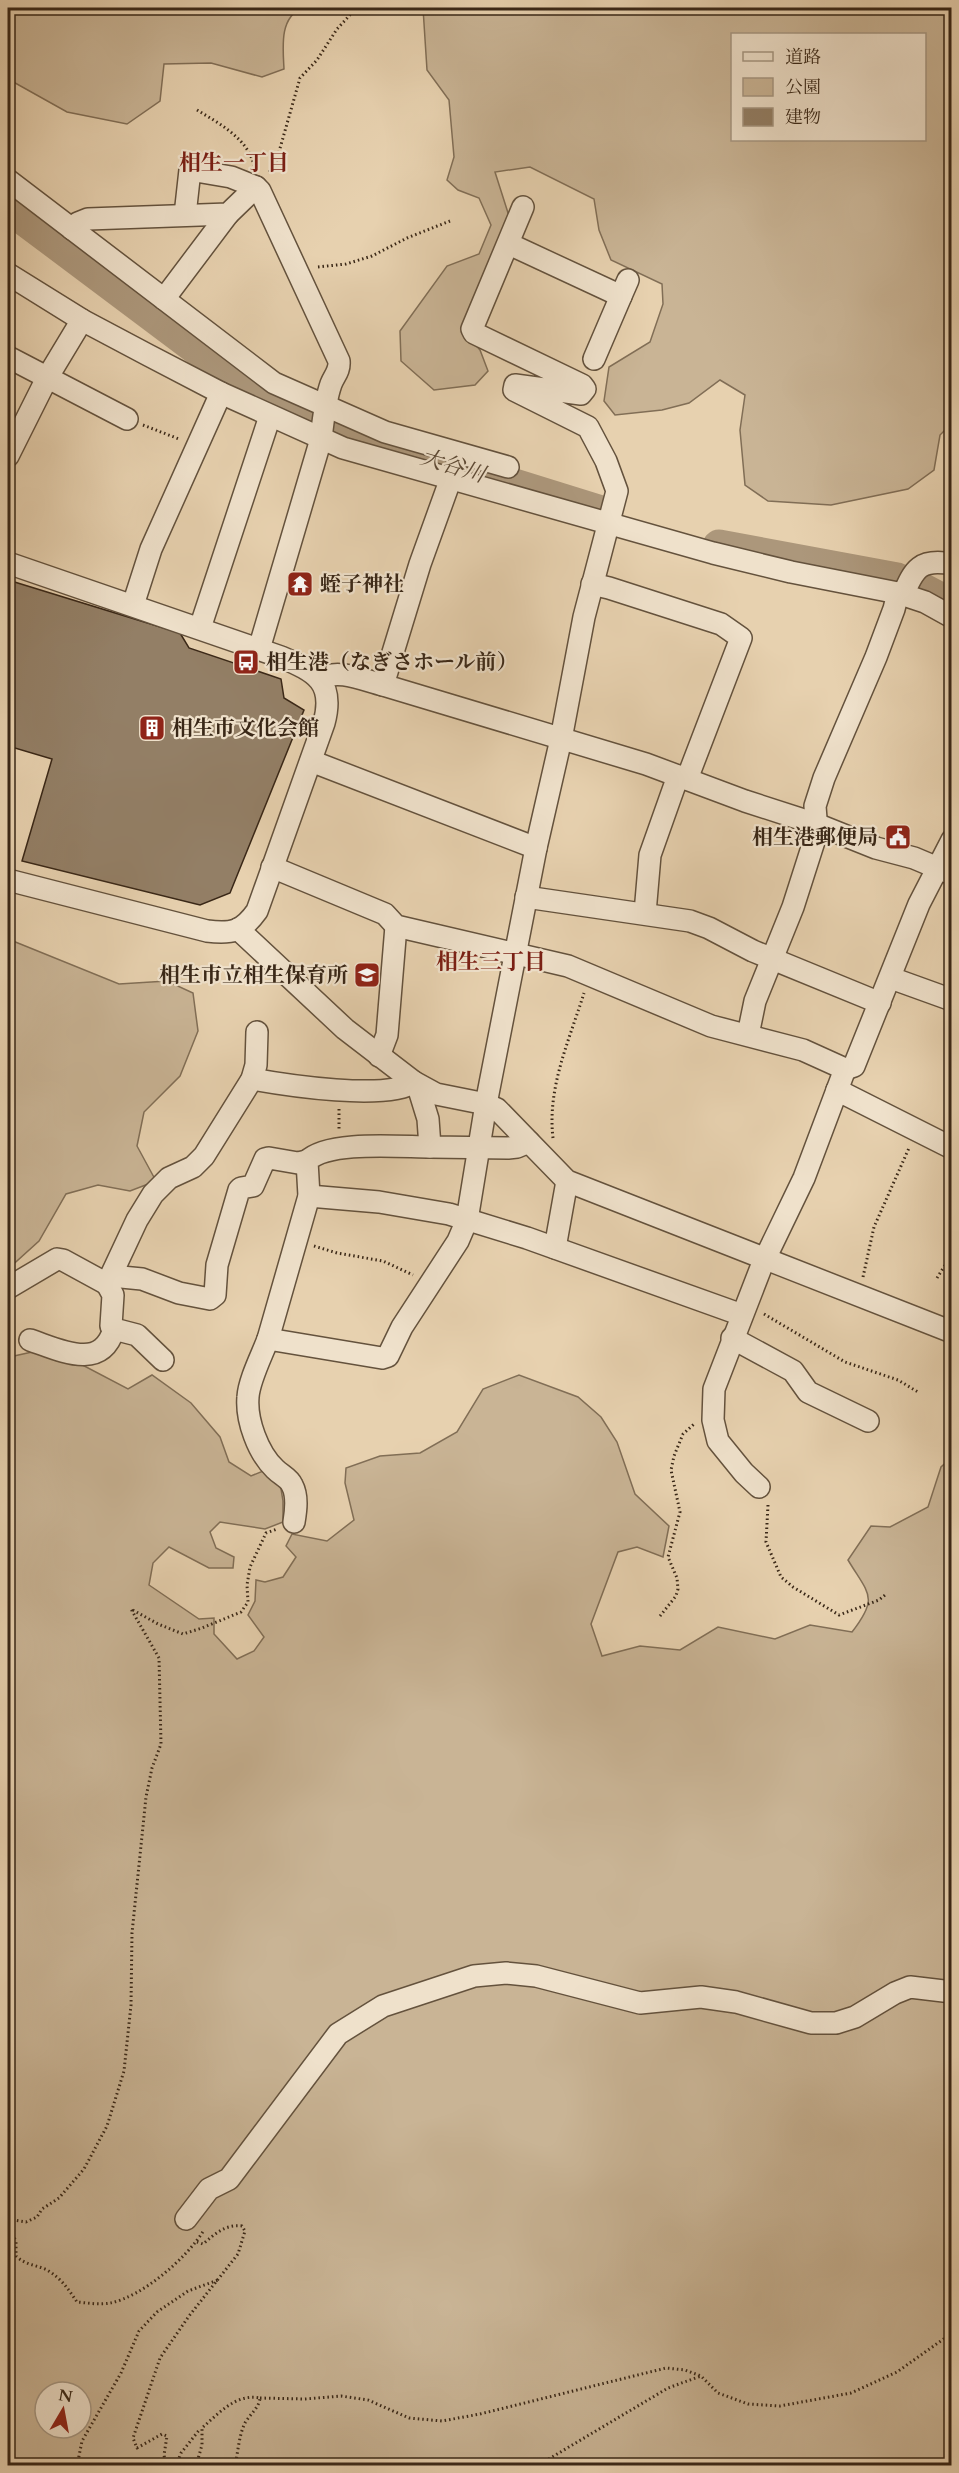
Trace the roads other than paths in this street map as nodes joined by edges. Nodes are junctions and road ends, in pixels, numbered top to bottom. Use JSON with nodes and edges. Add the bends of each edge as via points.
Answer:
{"nodes":[{"id":1,"x":8,"y":180,"type":"edge"},
{"id":2,"x":256,"y":187,"type":"junction"},
{"id":3,"x":523,"y":207,"type":"dead end"},
{"id":4,"x":228,"y":214,"type":"junction"},
{"id":5,"x":184,"y":215,"type":"junction"},
{"id":6,"x":72,"y":229,"type":"junction"},
{"id":7,"x":509,"y":244,"type":"junction"},
{"id":8,"x":8,"y":274,"type":"edge"},
{"id":9,"x":164,"y":299,"type":"junction"},
{"id":10,"x":82,"y":320,"type":"junction"},
{"id":11,"x":8,"y":357,"type":"edge"},
{"id":12,"x":594,"y":359,"type":"dead end"},
{"id":13,"x":47,"y":378,"type":"junction"},
{"id":14,"x":221,"y":393,"type":"junction"},
{"id":15,"x":270,"y":416,"type":"junction"},
{"id":16,"x":127,"y":419,"type":"road end"},
{"id":17,"x":323,"y":423,"type":"junction"},
{"id":18,"x":8,"y":456,"type":"edge"},
{"id":19,"x":508,"y":467,"type":"dead end"},
{"id":20,"x":451,"y":478,"type":"junction"},
{"id":21,"x":611,"y":515,"type":"junction"},
{"id":22,"x":8,"y":563,"type":"edge"},
{"id":23,"x":951,"y":564,"type":"edge"},
{"id":24,"x":592,"y":584,"type":"junction"},
{"id":25,"x":905,"y":587,"type":"junction"},
{"id":26,"x":133,"y":605,"type":"junction"},
{"id":27,"x":951,"y":617,"type":"edge"},
{"id":28,"x":200,"y":628,"type":"junction"},
{"id":29,"x":259,"y":649,"type":"junction"},
{"id":30,"x":320,"y":679,"type":"junction"},
{"id":31,"x":382,"y":685,"type":"junction"},
{"id":32,"x":561,"y":739,"type":"junction"},
{"id":33,"x":311,"y":761,"type":"junction"},
{"id":34,"x":682,"y":777,"type":"junction"},
{"id":35,"x":816,"y":824,"type":"junction"},
{"id":36,"x":951,"y":840,"type":"edge"},
{"id":37,"x":536,"y":848,"type":"junction"},
{"id":38,"x":272,"y":867,"type":"junction"},
{"id":39,"x":944,"y":871,"type":"edge"},
{"id":40,"x":8,"y":880,"type":"edge"},
{"id":41,"x":526,"y":897,"type":"junction"},
{"id":42,"x":645,"y":913,"type":"junction"},
{"id":43,"x":396,"y":926,"type":"junction"},
{"id":44,"x":238,"y":929,"type":"junction"},
{"id":45,"x":516,"y":954,"type":"junction"},
{"id":46,"x":771,"y":958,"type":"junction"},
{"id":47,"x":891,"y":978,"type":"junction"},
{"id":48,"x":951,"y":1000,"type":"edge"},
{"id":49,"x":880,"y":1003,"type":"junction"},
{"id":50,"x":258,"y":1032,"type":"dead end"},
{"id":51,"x":748,"y":1035,"type":"junction"},
{"id":52,"x":379,"y":1056,"type":"junction"},
{"id":53,"x":845,"y":1069,"type":"junction"},
{"id":54,"x":252,"y":1079,"type":"junction"},
{"id":55,"x":418,"y":1085,"type":"junction"},
{"id":56,"x":837,"y":1090,"type":"junction"},
{"id":57,"x":486,"y":1104,"type":"junction"},
{"id":58,"x":529,"y":1142,"type":"junction"},
{"id":59,"x":430,"y":1147,"type":"junction"},
{"id":60,"x":479,"y":1148,"type":"junction"},
{"id":61,"x":951,"y":1148,"type":"edge"},
{"id":62,"x":307,"y":1161,"type":"junction"},
{"id":63,"x":567,"y":1181,"type":"junction"},
{"id":64,"x":309,"y":1196,"type":"junction"},
{"id":65,"x":467,"y":1220,"type":"junction"},
{"id":66,"x":555,"y":1248,"type":"junction"},
{"id":67,"x":766,"y":1260,"type":"junction"},
{"id":68,"x":109,"y":1280,"type":"junction"},
{"id":69,"x":8,"y":1287,"type":"edge"},
{"id":70,"x":745,"y":1306,"type":"junction"},
{"id":71,"x":114,"y":1329,"type":"junction"},
{"id":72,"x":951,"y":1332,"type":"edge"},
{"id":73,"x":732,"y":1338,"type":"junction"},
{"id":74,"x":268,"y":1339,"type":"junction"},
{"id":75,"x":30,"y":1340,"type":"dead end"},
{"id":76,"x":163,"y":1360,"type":"dead end"},
{"id":77,"x":868,"y":1421,"type":"dead end"},
{"id":78,"x":759,"y":1487,"type":"road end"},
{"id":79,"x":294,"y":1522,"type":"road end"},
{"id":80,"x":951,"y":1992,"type":"edge"},
{"id":81,"x":186,"y":2218,"type":"dead end"}],
"edges":[{"from":1,"to":6,"type":"street"},
{"from":2,"to":4,"type":"street"},
{"from":2,"to":5,"type":"street","via":[[231,177],[190,170]]},
{"from":2,"to":17,"type":"street","via":[[339,361]]},
{"from":3,"to":7,"type":"street"},
{"from":4,"to":5,"type":"street"},
{"from":4,"to":9,"type":"street"},
{"from":5,"to":6,"type":"street","via":[[88,219]]},
{"from":6,"to":9,"type":"street"},
{"from":7,"to":12,"type":"street","via":[[624,288]]},
{"from":7,"to":21,"type":"street","via":[[472,329],[585,389],[581,394],[515,385],[514,390],[588,428],[617,491]]},
{"from":8,"to":10,"type":"street"},
{"from":9,"to":17,"type":"street"},
{"from":10,"to":13,"type":"street"},
{"from":10,"to":14,"type":"street"},
{"from":11,"to":13,"type":"street"},
{"from":13,"to":16,"type":"street"},
{"from":13,"to":18,"type":"street"},
{"from":14,"to":15,"type":"street"},
{"from":14,"to":26,"type":"street","via":[[151,549]]},
{"from":15,"to":17,"type":"street"},
{"from":15,"to":28,"type":"street"},
{"from":17,"to":19,"type":"street","via":[[385,432]]},
{"from":17,"to":20,"type":"street","via":[[342,448]]},
{"from":17,"to":29,"type":"street"},
{"from":20,"to":21,"type":"street"},
{"from":20,"to":31,"type":"street"},
{"from":21,"to":24,"type":"street"},
{"from":21,"to":25,"type":"street","via":[[791,572]]},
{"from":22,"to":26,"type":"street"},
{"from":23,"to":25,"type":"street","via":[[925,565]]},
{"from":24,"to":32,"type":"street"},
{"from":24,"to":34,"type":"street","via":[[721,624],[741,638]]},
{"from":25,"to":27,"type":"street"},
{"from":25,"to":35,"type":"street","via":[[824,778],[815,806]]},
{"from":26,"to":28,"type":"street"},
{"from":28,"to":29,"type":"street"},
{"from":29,"to":30,"type":"street","via":[[306,668]]},
{"from":30,"to":31,"type":"street","via":[[339,675]]},
{"from":30,"to":33,"type":"street","via":[[329,702]]},
{"from":31,"to":32,"type":"street"},
{"from":32,"to":34,"type":"street"},
{"from":32,"to":37,"type":"street"},
{"from":33,"to":37,"type":"street"},
{"from":33,"to":38,"type":"street"},
{"from":34,"to":35,"type":"street"},
{"from":34,"to":42,"type":"street","via":[[650,855]]},
{"from":35,"to":39,"type":"street"},
{"from":35,"to":46,"type":"street","via":[[817,832],[793,907]]},
{"from":36,"to":39,"type":"street"},
{"from":37,"to":41,"type":"street"},
{"from":38,"to":43,"type":"street","via":[[385,914]]},
{"from":38,"to":44,"type":"street","via":[[256,910],[248,923]]},
{"from":39,"to":47,"type":"street","via":[[919,904]]},
{"from":40,"to":44,"type":"street","via":[[207,931],[229,933]]},
{"from":41,"to":42,"type":"street"},
{"from":41,"to":45,"type":"street"},
{"from":42,"to":46,"type":"street","via":[[690,921]]},
{"from":43,"to":45,"type":"street"},
{"from":43,"to":52,"type":"street","via":[[387,1035]]},
{"from":44,"to":52,"type":"street"},
{"from":45,"to":51,"type":"street","via":[[568,966],[711,1026]]},
{"from":45,"to":57,"type":"street"},
{"from":46,"to":49,"type":"street"},
{"from":46,"to":51,"type":"street","via":[[755,1000]]},
{"from":47,"to":48,"type":"street"},
{"from":47,"to":49,"type":"street"},
{"from":49,"to":53,"type":"street","via":[[854,1066]]},
{"from":50,"to":54,"type":"street"},
{"from":51,"to":53,"type":"street","via":[[803,1050]]},
{"from":52,"to":55,"type":"street"},
{"from":53,"to":56,"type":"street"},
{"from":54,"to":55,"type":"street","via":[[371,1092]]},
{"from":54,"to":68,"type":"street","via":[[204,1156],[193,1167],[169,1178],[153,1194]]},
{"from":55,"to":57,"type":"street","via":[[436,1094]]},
{"from":55,"to":59,"type":"street","via":[[428,1119]]},
{"from":56,"to":61,"type":"street"},
{"from":56,"to":67,"type":"street","via":[[804,1178]]},
{"from":57,"to":58,"type":"street","via":[[497,1109]]},
{"from":57,"to":60,"type":"street"},
{"from":58,"to":60,"type":"street","via":[[517,1147]]},
{"from":58,"to":63,"type":"street"},
{"from":59,"to":60,"type":"street"},
{"from":59,"to":62,"type":"street","via":[[341,1148]]},
{"from":60,"to":65,"type":"street"},
{"from":62,"to":64,"type":"street"},
{"from":62,"to":68,"type":"street","via":[[266,1159],[253,1186],[239,1190],[217,1265],[215,1295],[210,1299],[179,1293],[142,1278]]},
{"from":63,"to":66,"type":"street"},
{"from":63,"to":67,"type":"street"},
{"from":64,"to":65,"type":"street","via":[[379,1202]]},
{"from":64,"to":74,"type":"street"},
{"from":65,"to":66,"type":"street"},
{"from":65,"to":74,"type":"street","via":[[388,1356]]},
{"from":66,"to":70,"type":"street"},
{"from":67,"to":70,"type":"street"},
{"from":67,"to":72,"type":"street"},
{"from":68,"to":69,"type":"street","via":[[57,1259]]},
{"from":68,"to":71,"type":"street"},
{"from":70,"to":73,"type":"street"},
{"from":71,"to":75,"type":"street","via":[[102,1350],[88,1354],[72,1355]]},
{"from":71,"to":76,"type":"street","via":[[136,1335]]},
{"from":73,"to":77,"type":"street","via":[[793,1371],[808,1392]]},
{"from":73,"to":78,"type":"street","via":[[714,1389],[713,1420],[724,1450]]},
{"from":74,"to":79,"type":"street","via":[[248,1396],[249,1415],[264,1456],[294,1488]]},
{"from":80,"to":81,"type":"street","via":[[910,1987],[855,2017],[836,2023],[811,2023],[736,2002],[701,1997],[640,2003],[536,1976],[474,1976],[383,2006],[338,2034],[229,2179],[209,2189]]}]}
